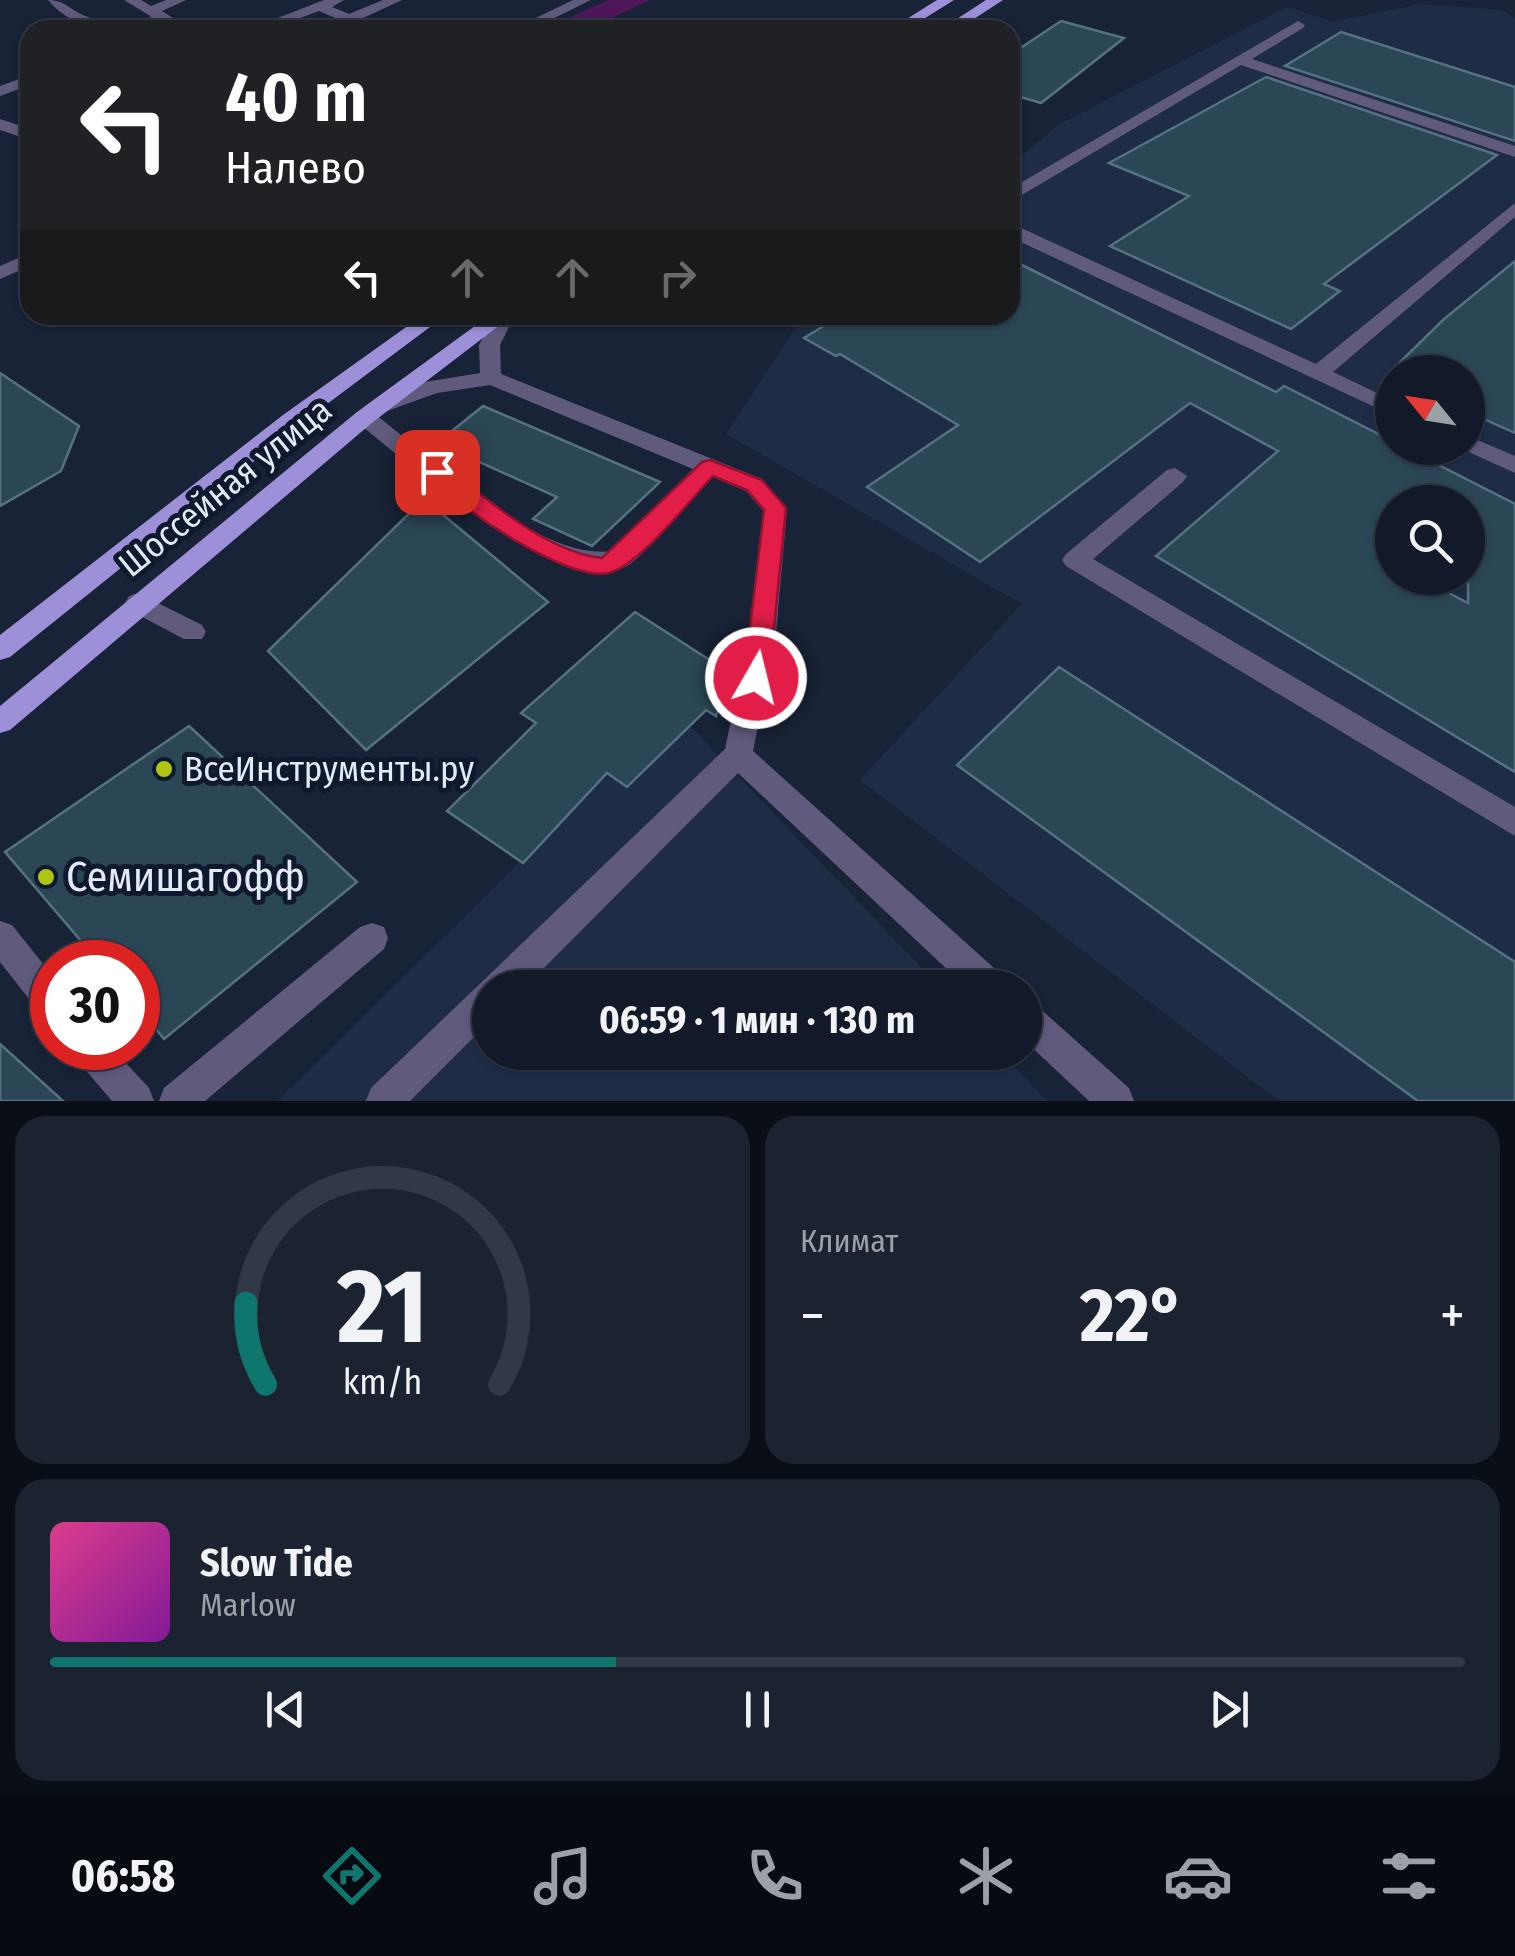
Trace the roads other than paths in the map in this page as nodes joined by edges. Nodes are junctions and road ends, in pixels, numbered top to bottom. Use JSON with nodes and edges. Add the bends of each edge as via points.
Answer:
{"nodes":[{"id":1,"x":56,"y":0,"type":"edge"},
{"id":2,"x":130,"y":0,"type":"edge"},
{"id":3,"x":337,"y":0,"type":"edge"},
{"id":4,"x":395,"y":0,"type":"edge"},
{"id":5,"x":584,"y":0,"type":"edge"},
{"id":6,"x":947,"y":0,"type":"edge"},
{"id":7,"x":996,"y":0,"type":"edge"},
{"id":8,"x":320,"y":7,"type":"junction"},
{"id":9,"x":350,"y":18,"type":"junction"},
{"id":10,"x":91,"y":20,"type":"edge"},
{"id":11,"x":164,"y":20,"type":"edge"},
{"id":12,"x":283,"y":20,"type":"edge"},
{"id":13,"x":354,"y":20,"type":"edge"},
{"id":14,"x":540,"y":20,"type":"edge"},
{"id":15,"x":913,"y":20,"type":"edge"},
{"id":16,"x":963,"y":20,"type":"edge"},
{"id":17,"x":1298,"y":26,"type":"dead end"},
{"id":18,"x":1240,"y":60,"type":"junction"},
{"id":19,"x":1515,"y":152,"type":"edge"},
{"id":20,"x":1020,"y":191,"type":"edge"},
{"id":21,"x":1515,"y":208,"type":"edge"},
{"id":22,"x":1020,"y":235,"type":"edge"},
{"id":23,"x":422,"y":325,"type":"edge"},
{"id":24,"x":490,"y":325,"type":"edge"},
{"id":25,"x":499,"y":325,"type":"edge"},
{"id":26,"x":1319,"y":373,"type":"junction"},
{"id":27,"x":492,"y":378,"type":"junction"},
{"id":28,"x":1375,"y":400,"type":"edge"},
{"id":29,"x":371,"y":413,"type":"junction"},
{"id":30,"x":1485,"y":451,"type":"edge"},
{"id":31,"x":1515,"y":465,"type":"edge"},
{"id":32,"x":710,"y":467,"type":"junction"},
{"id":33,"x":1175,"y":476,"type":"dead end"},
{"id":34,"x":138,"y":603,"type":"junction"},
{"id":35,"x":192,"y":632,"type":"dead end"},
{"id":36,"x":0,"y":650,"type":"edge"},
{"id":37,"x":0,"y":722,"type":"edge"},
{"id":38,"x":738,"y":755,"type":"junction"},
{"id":39,"x":1515,"y":823,"type":"edge"},
{"id":40,"x":0,"y":936,"type":"edge"},
{"id":41,"x":372,"y":938,"type":"dead end"},
{"id":42,"x":518,"y":970,"type":"edge"},
{"id":43,"x":972,"y":970,"type":"edge"},
{"id":44,"x":30,"y":974,"type":"edge"},
{"id":45,"x":472,"y":1015,"type":"edge"},
{"id":46,"x":1042,"y":1034,"type":"edge"},
{"id":47,"x":109,"y":1070,"type":"edge"},
{"id":48,"x":136,"y":1101,"type":"edge"},
{"id":49,"x":176,"y":1101,"type":"edge"},
{"id":50,"x":384,"y":1101,"type":"edge"},
{"id":51,"x":1116,"y":1101,"type":"edge"}],
"edges":[{"from":1,"to":10,"type":"street"},
{"from":2,"to":11,"type":"street"},
{"from":3,"to":8,"type":"street"},
{"from":4,"to":9,"type":"street"},
{"from":5,"to":14,"type":"street"},
{"from":6,"to":15,"type":"main road"},
{"from":7,"to":16,"type":"main road"},
{"from":8,"to":9,"type":"street"},
{"from":8,"to":12,"type":"street"},
{"from":9,"to":13,"type":"street"},
{"from":17,"to":18,"type":"street"},
{"from":18,"to":19,"type":"street"},
{"from":18,"to":20,"type":"street"},
{"from":21,"to":26,"type":"street"},
{"from":22,"to":26,"type":"street"},
{"from":23,"to":36,"type":"main road","name":"Шоссейная улица","via":[[276,431]]},
{"from":24,"to":29,"type":"main road","name":"Шоссейная улица"},
{"from":25,"to":27,"type":"street","via":[[488,347]]},
{"from":26,"to":28,"type":"street"},
{"from":27,"to":29,"type":"street","via":[[434,387]]},
{"from":27,"to":32,"type":"street"},
{"from":29,"to":32,"type":"street","via":[[513,530],[586,564],[619,559]]},
{"from":29,"to":34,"type":"main road","name":"Шоссейная улица"},
{"from":30,"to":31,"type":"street"},
{"from":32,"to":38,"type":"street","via":[[754,485],[776,508],[756,678]]},
{"from":33,"to":39,"type":"street","via":[[1075,560]]},
{"from":34,"to":35,"type":"street"},
{"from":34,"to":37,"type":"main road","name":"Шоссейная улица"},
{"from":38,"to":42,"type":"street"},
{"from":38,"to":43,"type":"street"},
{"from":40,"to":44,"type":"street"},
{"from":41,"to":49,"type":"street"},
{"from":45,"to":50,"type":"street"},
{"from":46,"to":51,"type":"street"},
{"from":47,"to":48,"type":"street"}]}
